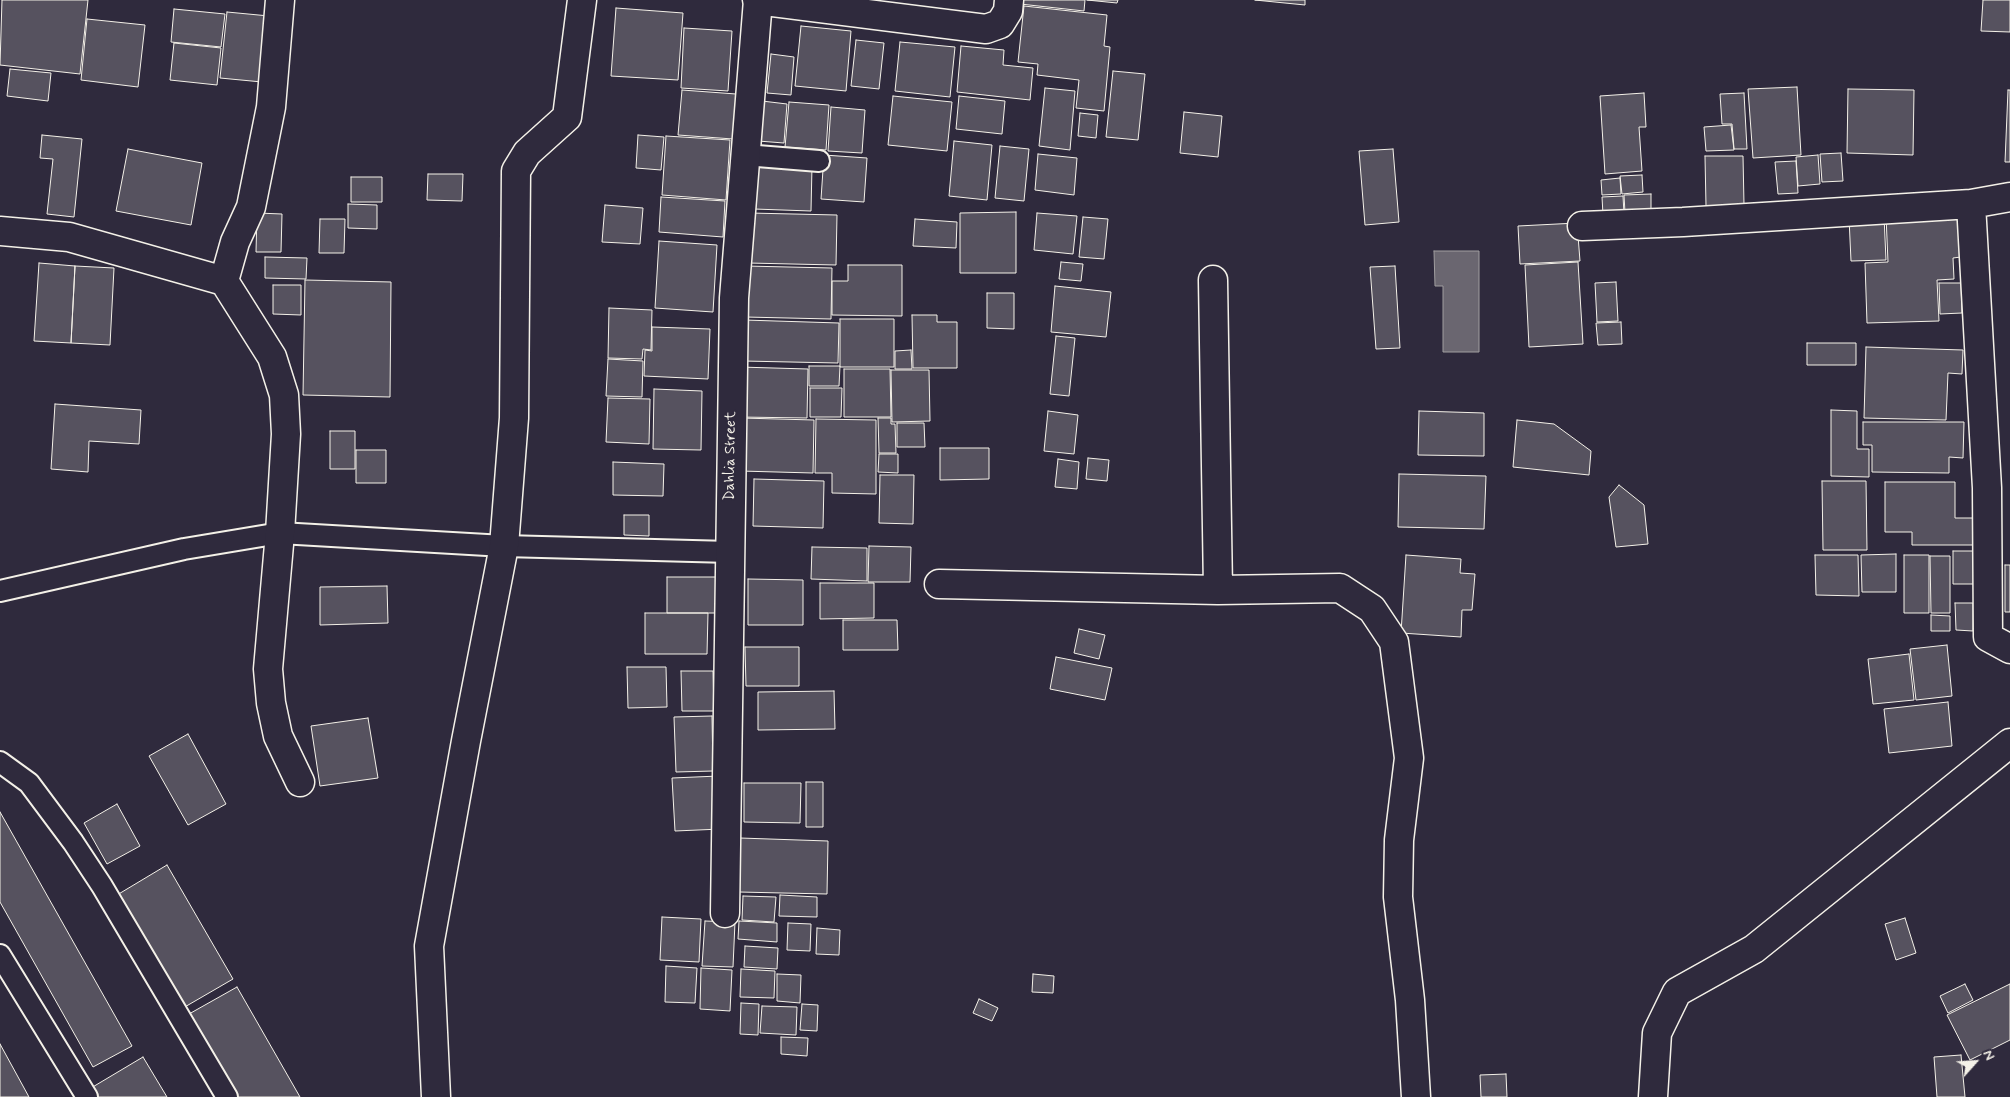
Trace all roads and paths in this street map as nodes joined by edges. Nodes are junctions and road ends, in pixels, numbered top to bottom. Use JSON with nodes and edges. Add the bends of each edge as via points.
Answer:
{"nodes":[{"id":1,"x":280,"y":0,"type":"edge"},
{"id":2,"x":582,"y":0,"type":"edge"},
{"id":3,"x":757,"y":0,"type":"edge"},
{"id":4,"x":1005,"y":12,"type":"edge"},
{"id":5,"x":745,"y":155,"type":"junction"},
{"id":6,"x":819,"y":161,"type":"dead end"},
{"id":7,"x":2010,"y":196,"type":"edge"},
{"id":8,"x":1971,"y":204,"type":"junction"},
{"id":9,"x":1582,"y":226,"type":"dead end"},
{"id":10,"x":0,"y":231,"type":"edge"},
{"id":11,"x":224,"y":280,"type":"junction"},
{"id":12,"x":1213,"y":280,"type":"dead end"},
{"id":13,"x":280,"y":534,"type":"junction"},
{"id":14,"x":504,"y":546,"type":"junction"},
{"id":15,"x":730,"y":552,"type":"junction"},
{"id":16,"x":940,"y":584,"type":"dead end"},
{"id":17,"x":1218,"y":590,"type":"junction"},
{"id":18,"x":0,"y":591,"type":"edge"},
{"id":19,"x":2010,"y":649,"type":"edge"},
{"id":20,"x":2010,"y":742,"type":"edge"},
{"id":21,"x":0,"y":762,"type":"edge"},
{"id":22,"x":300,"y":782,"type":"dead end"},
{"id":23,"x":724,"y":913,"type":"dead end"},
{"id":24,"x":0,"y":955,"type":"edge"},
{"id":25,"x":87,"y":1097,"type":"edge"},
{"id":26,"x":228,"y":1097,"type":"edge"},
{"id":27,"x":436,"y":1097,"type":"edge"},
{"id":28,"x":1416,"y":1097,"type":"edge"},
{"id":29,"x":1653,"y":1097,"type":"edge"}],
"edges":[{"from":1,"to":11,"type":"street","via":[[271,107],[250,207]]},
{"from":2,"to":14,"type":"street","via":[[567,118],[527,153],[516,171],[514,418]]},
{"from":3,"to":4,"type":"street","via":[[986,29]]},
{"from":3,"to":5,"type":"street","name":"Dahlia Street"},
{"from":5,"to":6,"type":"lane"},
{"from":5,"to":15,"type":"street","name":"Dahlia Street","via":[[734,298]]},
{"from":7,"to":8,"type":"street"},
{"from":8,"to":9,"type":"street"},
{"from":8,"to":19,"type":"street","via":[[1987,488],[1988,637]]},
{"from":10,"to":11,"type":"street","via":[[69,237]]},
{"from":11,"to":13,"type":"street","via":[[272,357],[284,395],[286,434]]},
{"from":12,"to":17,"type":"street"},
{"from":13,"to":14,"type":"lane"},
{"from":13,"to":18,"type":"lane","via":[[184,549]]},
{"from":13,"to":22,"type":"street","via":[[268,669],[271,703],[283,750]]},
{"from":14,"to":15,"type":"lane"},
{"from":14,"to":27,"type":"street","via":[[429,946]]},
{"from":15,"to":23,"type":"street","name":"Dahlia Street"},
{"from":16,"to":17,"type":"street"},
{"from":17,"to":28,"type":"street","via":[[1340,588],[1372,609],[1394,642],[1409,758],[1399,840],[1398,898],[1410,1000]]},
{"from":20,"to":29,"type":"street","via":[[1754,949],[1677,992],[1657,1033]]},
{"from":21,"to":26,"type":"lane","via":[[29,783],[78,850]]},
{"from":24,"to":25,"type":"lane"}]}
